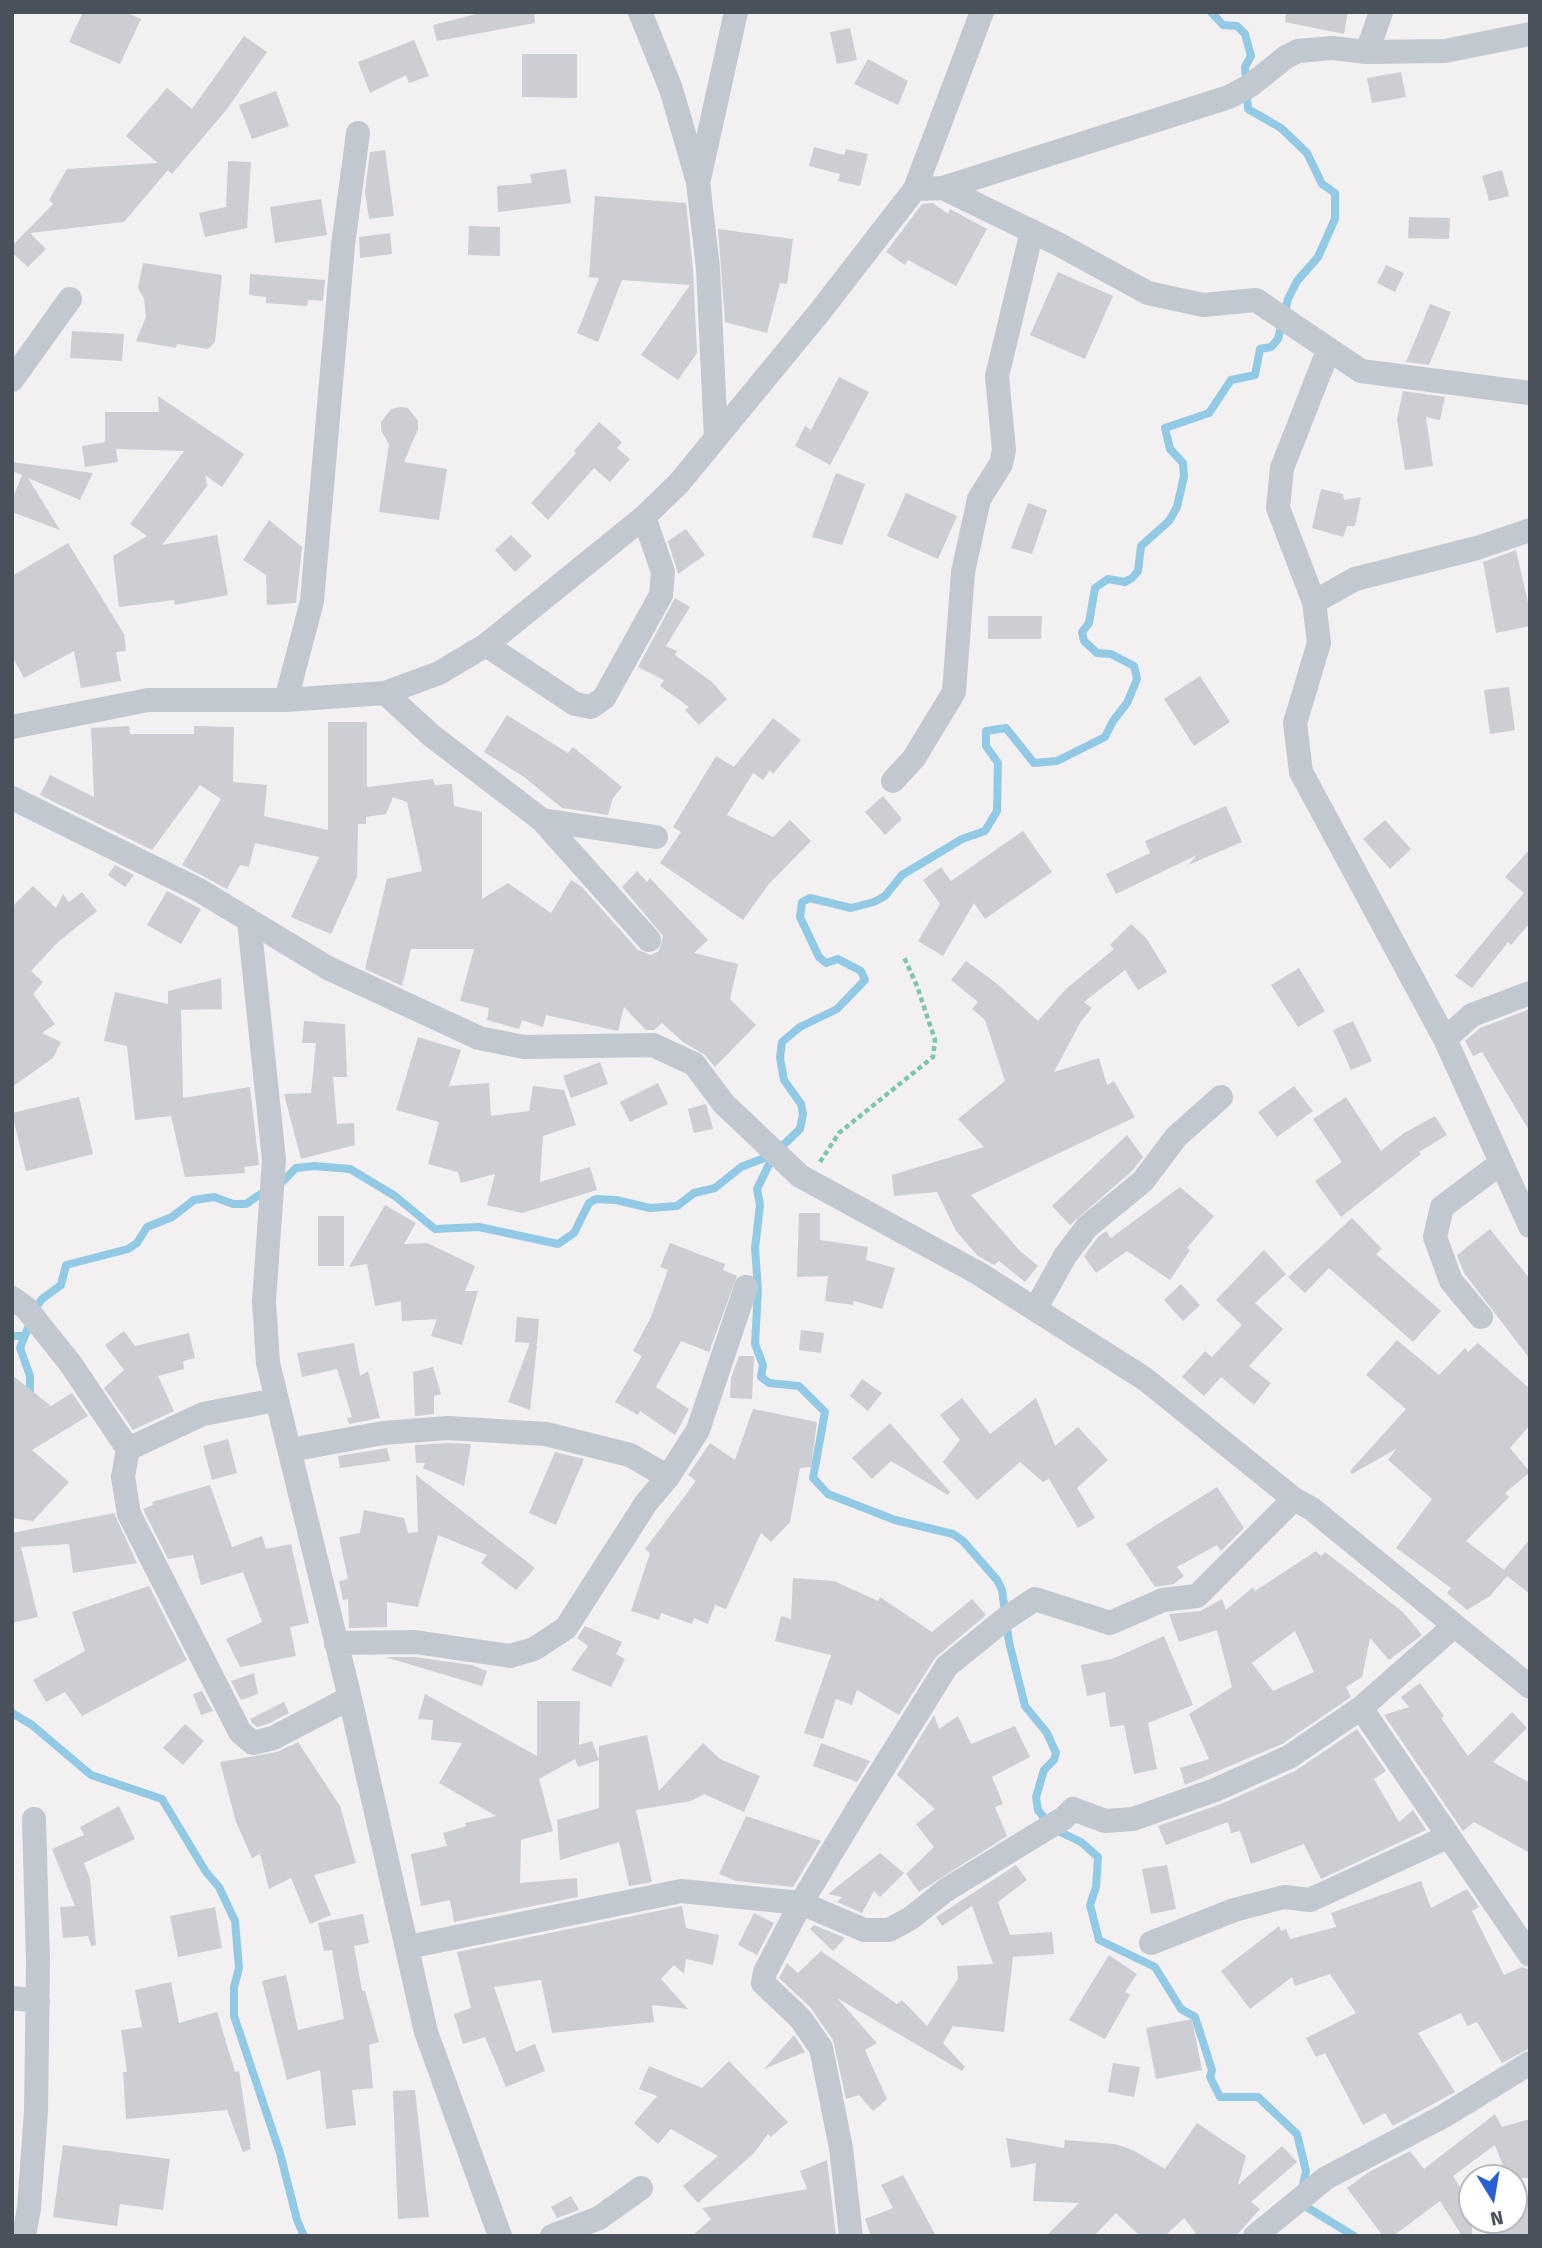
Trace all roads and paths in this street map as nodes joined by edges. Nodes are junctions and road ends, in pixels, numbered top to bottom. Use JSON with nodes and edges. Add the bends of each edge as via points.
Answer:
{"nodes":[{"id":1,"x":640,"y":12,"type":"edge"},
{"id":2,"x":736,"y":12,"type":"edge"},
{"id":3,"x":982,"y":12,"type":"edge"},
{"id":4,"x":1381,"y":12,"type":"edge"},
{"id":5,"x":1530,"y":34,"type":"edge"},
{"id":6,"x":1367,"y":52,"type":"junction"},
{"id":7,"x":358,"y":133,"type":"dead end"},
{"id":8,"x":698,"y":182,"type":"junction"},
{"id":9,"x":943,"y":188,"type":"junction"},
{"id":10,"x":915,"y":189,"type":"junction"},
{"id":11,"x":1032,"y":232,"type":"junction"},
{"id":12,"x":70,"y":299,"type":"dead end"},
{"id":13,"x":1328,"y":351,"type":"junction"},
{"id":14,"x":12,"y":380,"type":"edge"},
{"id":15,"x":1530,"y":393,"type":"edge"},
{"id":16,"x":716,"y":438,"type":"junction"},
{"id":17,"x":644,"y":517,"type":"junction"},
{"id":18,"x":1530,"y":530,"type":"edge"},
{"id":19,"x":1314,"y":602,"type":"junction"},
{"id":20,"x":486,"y":645,"type":"junction"},
{"id":21,"x":385,"y":693,"type":"junction"},
{"id":22,"x":286,"y":700,"type":"junction"},
{"id":23,"x":12,"y":727,"type":"edge"},
{"id":24,"x":893,"y":781,"type":"dead end"},
{"id":25,"x":12,"y":798,"type":"edge"},
{"id":26,"x":542,"y":820,"type":"junction"},
{"id":27,"x":656,"y":837,"type":"dead end"},
{"id":28,"x":250,"y":921,"type":"junction"},
{"id":29,"x":649,"y":940,"type":"dead end"},
{"id":30,"x":904,"y":957,"type":"dead end"},
{"id":31,"x":1530,"y":993,"type":"edge"},
{"id":32,"x":1445,"y":1039,"type":"junction"},
{"id":33,"x":1220,"y":1097,"type":"dead end"},
{"id":34,"x":1501,"y":1163,"type":"junction"},
{"id":35,"x":804,"y":1178,"type":"junction"},
{"id":36,"x":1530,"y":1226,"type":"edge"},
{"id":37,"x":746,"y":1287,"type":"dead end"},
{"id":38,"x":1036,"y":1308,"type":"junction"},
{"id":39,"x":26,"y":1310,"type":"edge"},
{"id":40,"x":1481,"y":1317,"type":"dead end"},
{"id":41,"x":276,"y":1400,"type":"junction"},
{"id":42,"x":128,"y":1449,"type":"junction"},
{"id":43,"x":290,"y":1450,"type":"junction"},
{"id":44,"x":667,"y":1477,"type":"junction"},
{"id":45,"x":1294,"y":1499,"type":"junction"},
{"id":46,"x":1454,"y":1626,"type":"junction"},
{"id":47,"x":336,"y":1643,"type":"junction"},
{"id":48,"x":1530,"y":1687,"type":"edge"},
{"id":49,"x":350,"y":1698,"type":"junction"},
{"id":50,"x":1361,"y":1708,"type":"junction"},
{"id":51,"x":34,"y":1819,"type":"dead end"},
{"id":52,"x":1447,"y":1837,"type":"junction"},
{"id":53,"x":801,"y":1903,"type":"junction"},
{"id":54,"x":1151,"y":1943,"type":"dead end"},
{"id":55,"x":408,"y":1947,"type":"junction"},
{"id":56,"x":1530,"y":1955,"type":"edge"},
{"id":57,"x":12,"y":1998,"type":"edge"},
{"id":58,"x":38,"y":2001,"type":"junction"},
{"id":59,"x":1530,"y":2063,"type":"edge"},
{"id":60,"x":641,"y":2188,"type":"dead end"},
{"id":61,"x":24,"y":2236,"type":"edge"},
{"id":62,"x":500,"y":2236,"type":"edge"},
{"id":63,"x":552,"y":2236,"type":"edge"},
{"id":64,"x":851,"y":2236,"type":"edge"},
{"id":65,"x":1255,"y":2236,"type":"edge"}],
"edges":[{"from":1,"to":8,"type":"street","via":[[671,89]]},
{"from":2,"to":8,"type":"street"},
{"from":3,"to":10,"type":"street"},
{"from":4,"to":6,"type":"street"},
{"from":5,"to":6,"type":"street","via":[[1445,51]]},
{"from":6,"to":9,"type":"street","via":[[1298,51],[1229,97]]},
{"from":7,"to":22,"type":"street","via":[[343,245],[312,601]]},
{"from":8,"to":16,"type":"street","via":[[708,268]]},
{"from":9,"to":10,"type":"street"},
{"from":9,"to":11,"type":"street"},
{"from":10,"to":16,"type":"street"},
{"from":11,"to":13,"type":"street","via":[[1148,293],[1203,305],[1256,300]]},
{"from":11,"to":24,"type":"street","via":[[997,376],[1004,450],[1001,464],[979,499],[963,572],[954,692],[914,758]]},
{"from":12,"to":14,"type":"street"},
{"from":13,"to":15,"type":"street","via":[[1361,371]]},
{"from":13,"to":19,"type":"street","via":[[1282,468],[1278,508]]},
{"from":16,"to":17,"type":"street"},
{"from":17,"to":20,"type":"street"},
{"from":17,"to":20,"type":"street","via":[[663,572],[661,595],[604,698],[591,707],[575,704]]},
{"from":18,"to":19,"type":"street","via":[[1355,579]]},
{"from":19,"to":32,"type":"street","via":[[1319,643],[1295,723],[1301,772]]},
{"from":20,"to":21,"type":"street","via":[[439,673]]},
{"from":21,"to":22,"type":"street"},
{"from":21,"to":26,"type":"street","via":[[432,736]]},
{"from":22,"to":23,"type":"street","via":[[148,700]]},
{"from":25,"to":28,"type":"street","via":[[199,890]]},
{"from":26,"to":27,"type":"street"},
{"from":26,"to":29,"type":"street"},
{"from":28,"to":35,"type":"street","via":[[327,968],[479,1038],[524,1047],[653,1045],[694,1064],[755,1137]]},
{"from":28,"to":41,"type":"street","via":[[274,1160],[264,1301]]},
{"from":30,"to":35,"type":"path","via":[[935,1040],[933,1057],[839,1133]]},
{"from":31,"to":32,"type":"street","via":[[1472,1015]]},
{"from":32,"to":34,"type":"street"},
{"from":33,"to":38,"type":"street","via":[[1176,1138],[1143,1181],[1087,1227]]},
{"from":34,"to":36,"type":"street"},
{"from":34,"to":40,"type":"street","via":[[1442,1207],[1435,1237],[1451,1281]]},
{"from":35,"to":38,"type":"street"},
{"from":37,"to":44,"type":"street","via":[[698,1430]]},
{"from":38,"to":45,"type":"street","via":[[1145,1379]]},
{"from":39,"to":42,"type":"street","via":[[70,1363]]},
{"from":41,"to":42,"type":"street","via":[[203,1414]]},
{"from":41,"to":43,"type":"street"},
{"from":42,"to":49,"type":"street","via":[[123,1477],[129,1514],[240,1732],[253,1744],[263,1741]]},
{"from":43,"to":44,"type":"street","via":[[383,1433],[448,1428],[547,1434],[630,1455]]},
{"from":43,"to":47,"type":"street"},
{"from":44,"to":47,"type":"street","via":[[566,1628],[534,1649],[510,1656],[415,1643]]},
{"from":45,"to":46,"type":"street"},
{"from":45,"to":53,"type":"street","via":[[1197,1596],[1163,1600],[1110,1623],[1035,1599],[947,1665]]},
{"from":46,"to":48,"type":"street"},
{"from":46,"to":50,"type":"street"},
{"from":47,"to":49,"type":"street"},
{"from":49,"to":55,"type":"street"},
{"from":50,"to":52,"type":"street"},
{"from":50,"to":53,"type":"street","via":[[1289,1757],[1216,1790],[1133,1819],[1105,1821],[1073,1809],[889,1930],[864,1930]]},
{"from":51,"to":58,"type":"street"},
{"from":52,"to":54,"type":"street","via":[[1310,1900],[1284,1897],[1234,1910]]},
{"from":52,"to":56,"type":"street"},
{"from":53,"to":55,"type":"street","via":[[681,1891]]},
{"from":53,"to":64,"type":"street","via":[[763,1983],[800,2018],[821,2048],[841,2148]]},
{"from":55,"to":62,"type":"street","via":[[426,2032]]},
{"from":57,"to":58,"type":"street"},
{"from":58,"to":61,"type":"street","via":[[36,2111]]},
{"from":59,"to":65,"type":"street","via":[[1444,2116],[1325,2178]]},
{"from":60,"to":63,"type":"street","via":[[599,2218]]}]}
